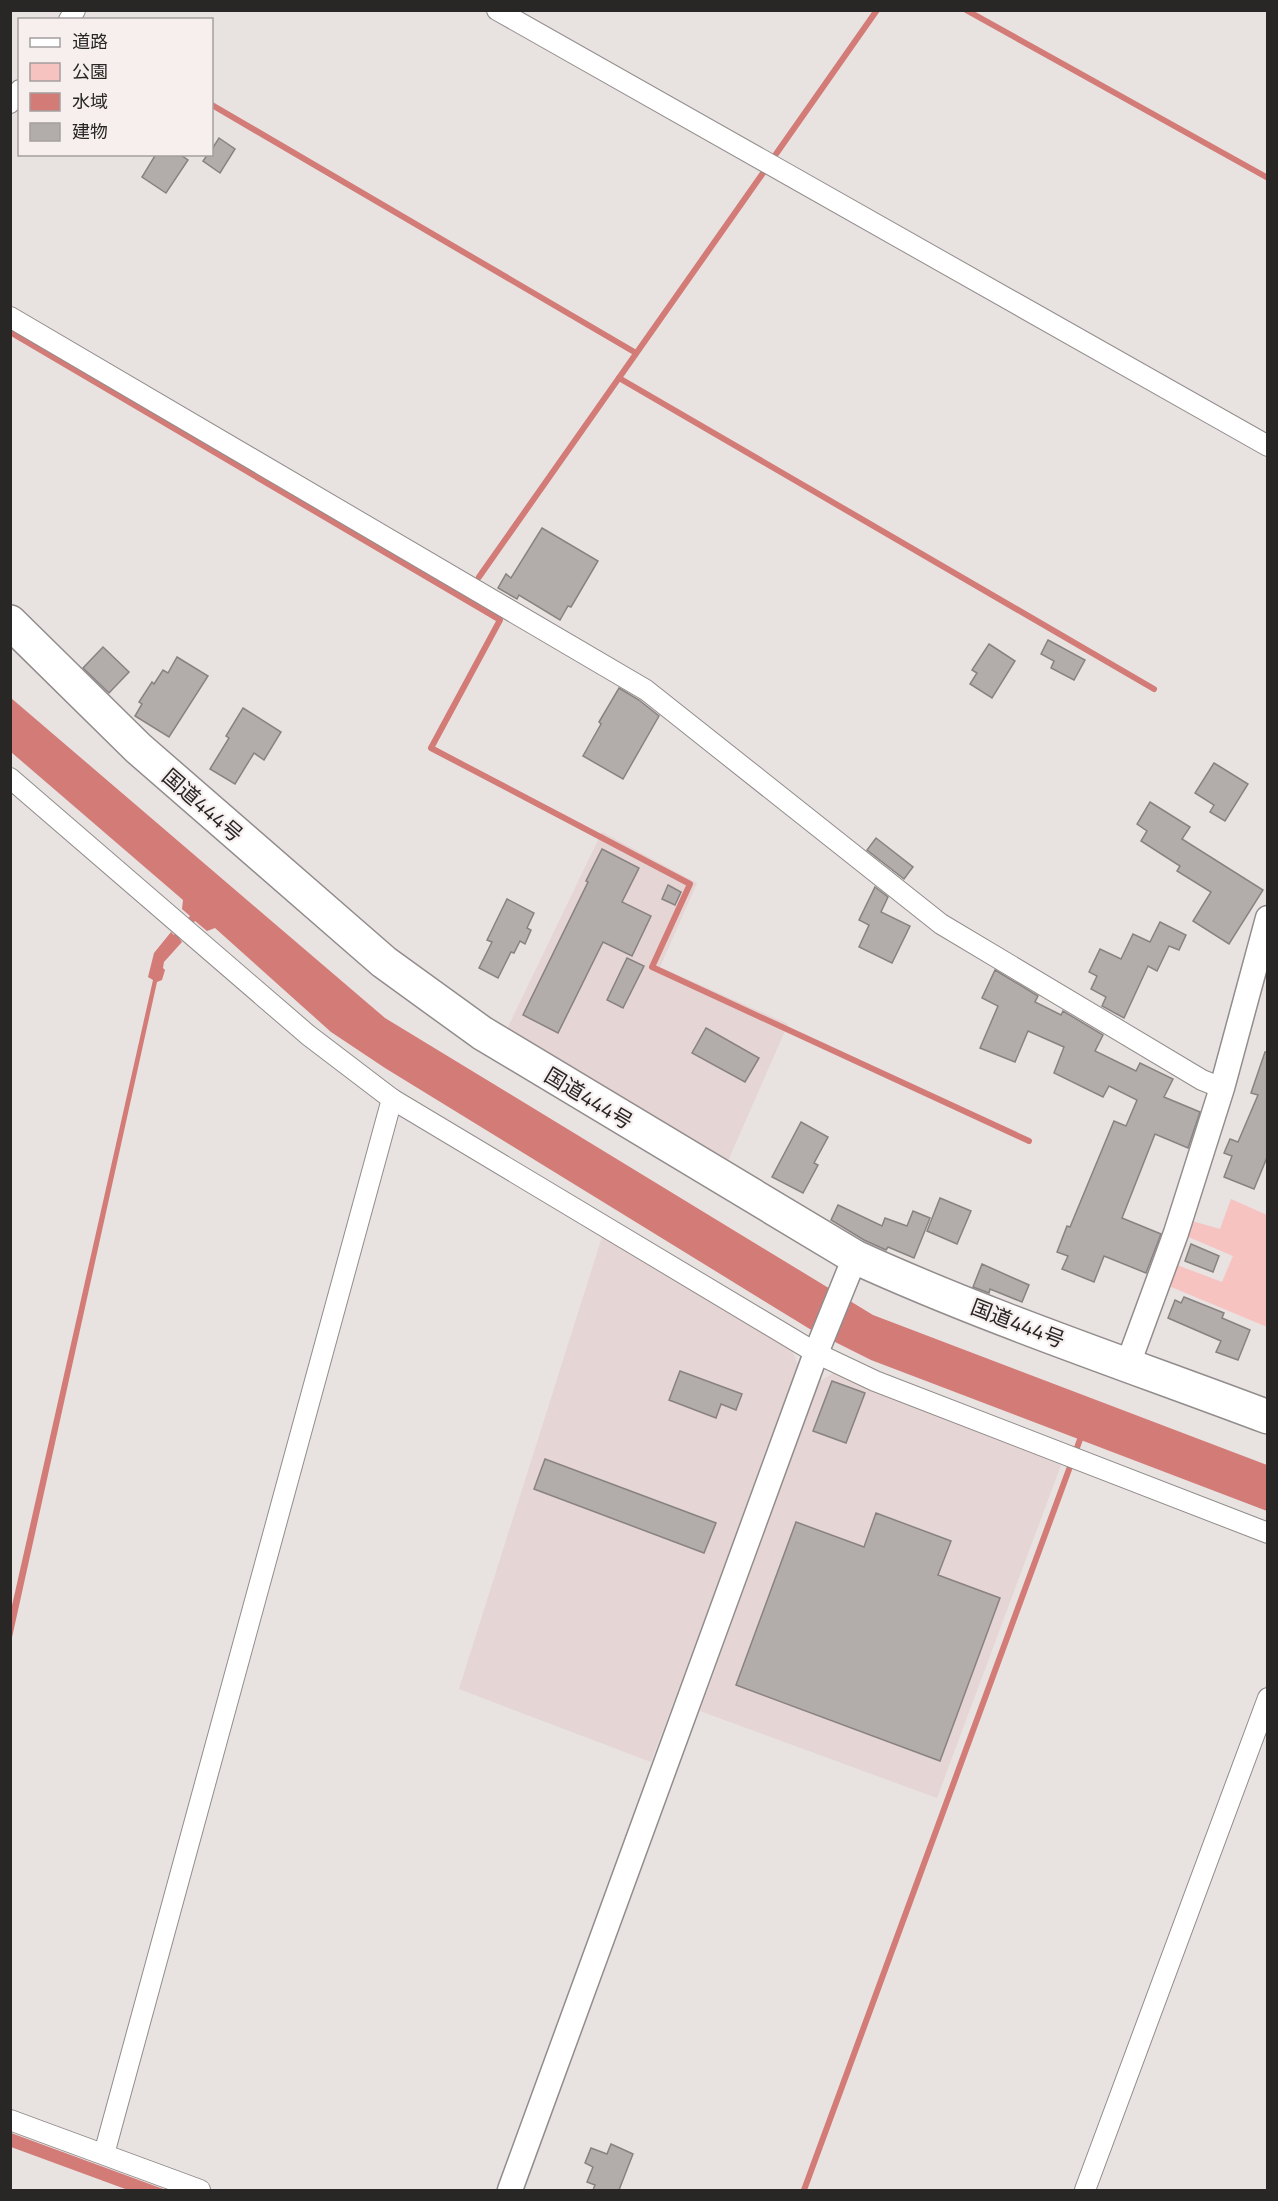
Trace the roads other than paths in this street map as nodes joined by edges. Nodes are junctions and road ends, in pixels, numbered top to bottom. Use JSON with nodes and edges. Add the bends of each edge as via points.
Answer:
{"nodes":[{"id":1,"x":497,"y":10,"type":"edge"},
{"id":2,"x":10,"y":317,"type":"edge"},
{"id":3,"x":1268,"y":446,"type":"edge"},
{"id":4,"x":13,"y":631,"type":"edge"},
{"id":5,"x":10,"y":778,"type":"edge"},
{"id":6,"x":1266,"y":928,"type":"edge"},
{"id":7,"x":1222,"y":1088,"type":"junction"},
{"id":8,"x":392,"y":1099,"type":"junction"},
{"id":9,"x":849,"y":1271,"type":"junction"},
{"id":10,"x":817,"y":1348,"type":"junction"},
{"id":11,"x":1128,"y":1364,"type":"junction"},
{"id":12,"x":1268,"y":1417,"type":"edge"},
{"id":13,"x":1268,"y":1533,"type":"edge"},
{"id":14,"x":1268,"y":1698,"type":"edge"},
{"id":15,"x":10,"y":2120,"type":"edge"},
{"id":16,"x":104,"y":2154,"type":"junction"},
{"id":17,"x":200,"y":2190,"type":"edge"},
{"id":18,"x":510,"y":2190,"type":"edge"},
{"id":19,"x":1085,"y":2190,"type":"edge"}],
"edges":[{"from":1,"to":3,"type":"street"},
{"from":2,"to":7,"type":"street","via":[[646,690],[941,924],[1202,1080]]},
{"from":4,"to":9,"type":"highway","name":"国道444号","via":[[138,748],[384,962],[482,1033]]},
{"from":5,"to":8,"type":"street","via":[[308,1035]]},
{"from":6,"to":7,"type":"street"},
{"from":7,"to":11,"type":"street","via":[[1176,1233]]},
{"from":8,"to":10,"type":"street"},
{"from":8,"to":16,"type":"street"},
{"from":9,"to":10,"type":"street"},
{"from":9,"to":11,"type":"highway","name":"国道444号","via":[[901,1278]]},
{"from":10,"to":13,"type":"street","via":[[875,1381]]},
{"from":10,"to":18,"type":"street"},
{"from":11,"to":12,"type":"highway","name":"国道444号"},
{"from":14,"to":19,"type":"street"},
{"from":15,"to":16,"type":"street"},
{"from":16,"to":17,"type":"street"}]}
